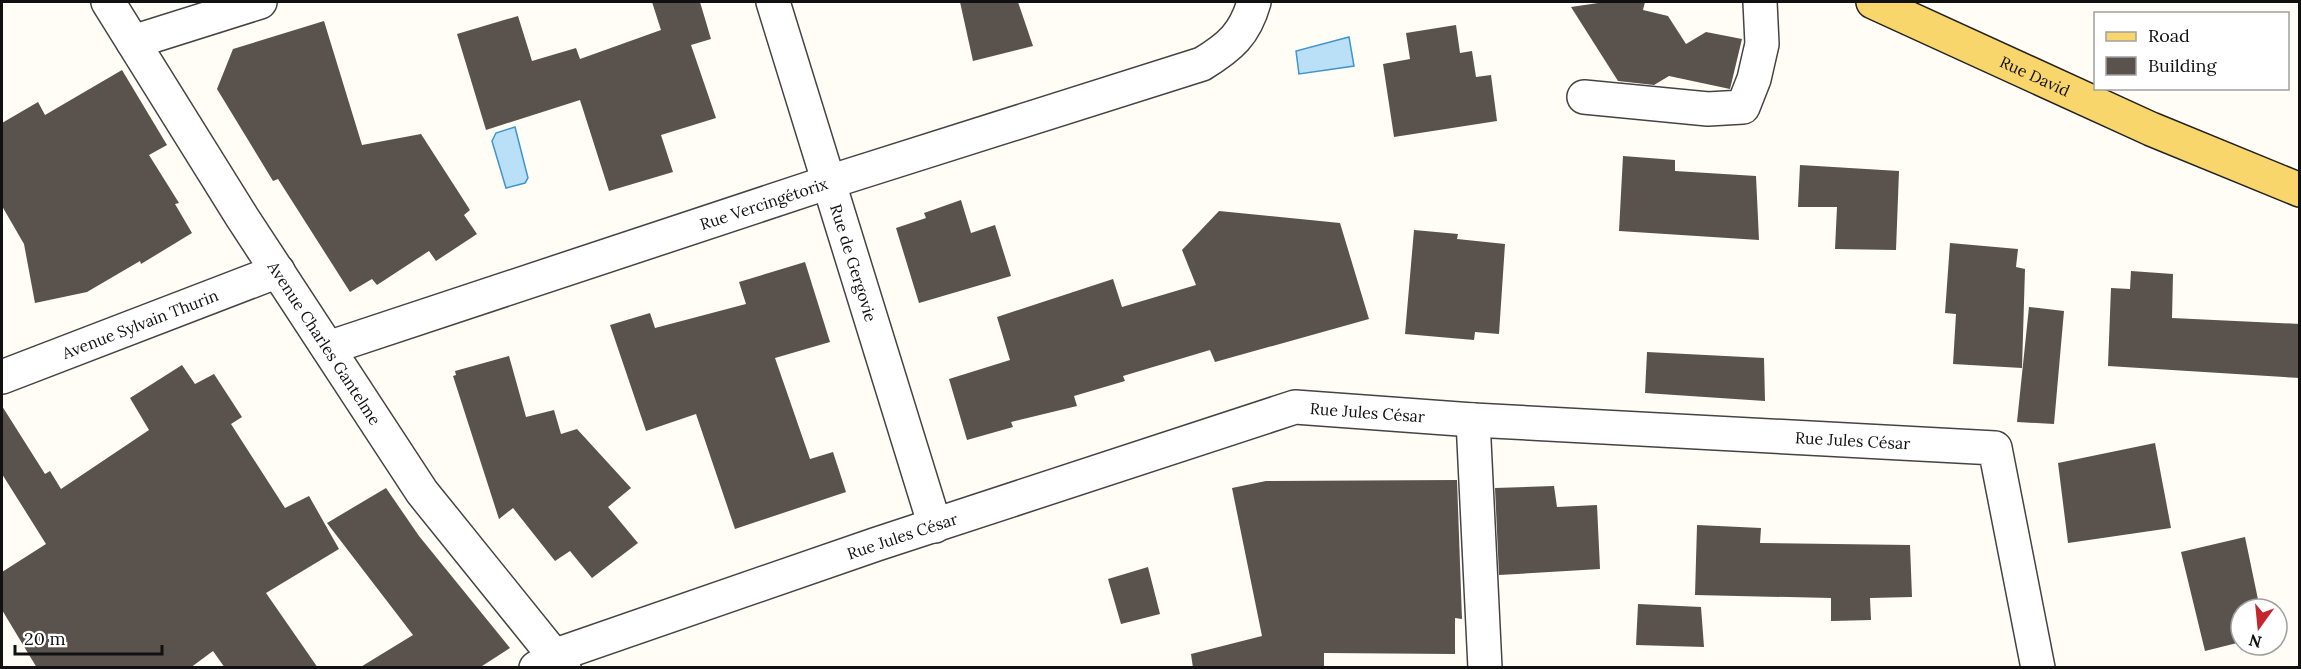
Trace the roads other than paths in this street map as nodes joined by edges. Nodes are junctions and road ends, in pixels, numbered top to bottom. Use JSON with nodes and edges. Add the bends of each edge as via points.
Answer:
{"nodes":[{"id":1,"x":108,"y":2,"type":"edge"},
{"id":2,"x":260,"y":2,"type":"edge"},
{"id":3,"x":772,"y":2,"type":"edge"},
{"id":4,"x":1254,"y":2,"type":"edge"},
{"id":5,"x":1760,"y":2,"type":"edge"},
{"id":6,"x":1873,"y":2,"type":"edge"},
{"id":7,"x":133,"y":42,"type":"junction"},
{"id":8,"x":1584,"y":97,"type":"dead end"},
{"id":9,"x":829,"y":182,"type":"junction"},
{"id":10,"x":2300,"y":190,"type":"edge"},
{"id":11,"x":278,"y":271,"type":"junction"},
{"id":12,"x":328,"y":348,"type":"junction"},
{"id":13,"x":2,"y":377,"type":"edge"},
{"id":14,"x":1473,"y":420,"type":"junction"},
{"id":15,"x":934,"y":526,"type":"junction"},
{"id":16,"x":552,"y":663,"type":"edge"},
{"id":17,"x":1485,"y":668,"type":"edge"},
{"id":18,"x":2038,"y":668,"type":"edge"}],
"edges":[{"from":1,"to":7,"type":"street","name":"Avenue Charles Gantelme"},
{"from":2,"to":7,"type":"street"},
{"from":3,"to":9,"type":"street","name":"Rue de Gergovie"},
{"from":4,"to":9,"type":"street","name":"Rue Vercingétorix","via":[[1236,40],[1202,64]]},
{"from":5,"to":8,"type":"street","via":[[1762,44],[1743,107],[1708,109]]},
{"from":6,"to":10,"type":"main road","name":"Rue David","via":[[2151,129]]},
{"from":7,"to":11,"type":"street","name":"Avenue Charles Gantelme"},
{"from":9,"to":12,"type":"street","name":"Rue Vercingétorix"},
{"from":9,"to":15,"type":"street","name":"Rue de Gergovie"},
{"from":11,"to":12,"type":"street","name":"Avenue Charles Gantelme"},
{"from":11,"to":13,"type":"street","name":"Avenue Sylvain Thurin"},
{"from":12,"to":16,"type":"street","name":"Avenue Charles Gantelme","via":[[422,492]]},
{"from":14,"to":15,"type":"street","name":"Rue Jules César","via":[[1295,407]]},
{"from":14,"to":17,"type":"street"},
{"from":14,"to":18,"type":"street","name":"Rue Jules César","via":[[1995,448]]},
{"from":15,"to":16,"type":"street","name":"Rue Jules César"}]}
